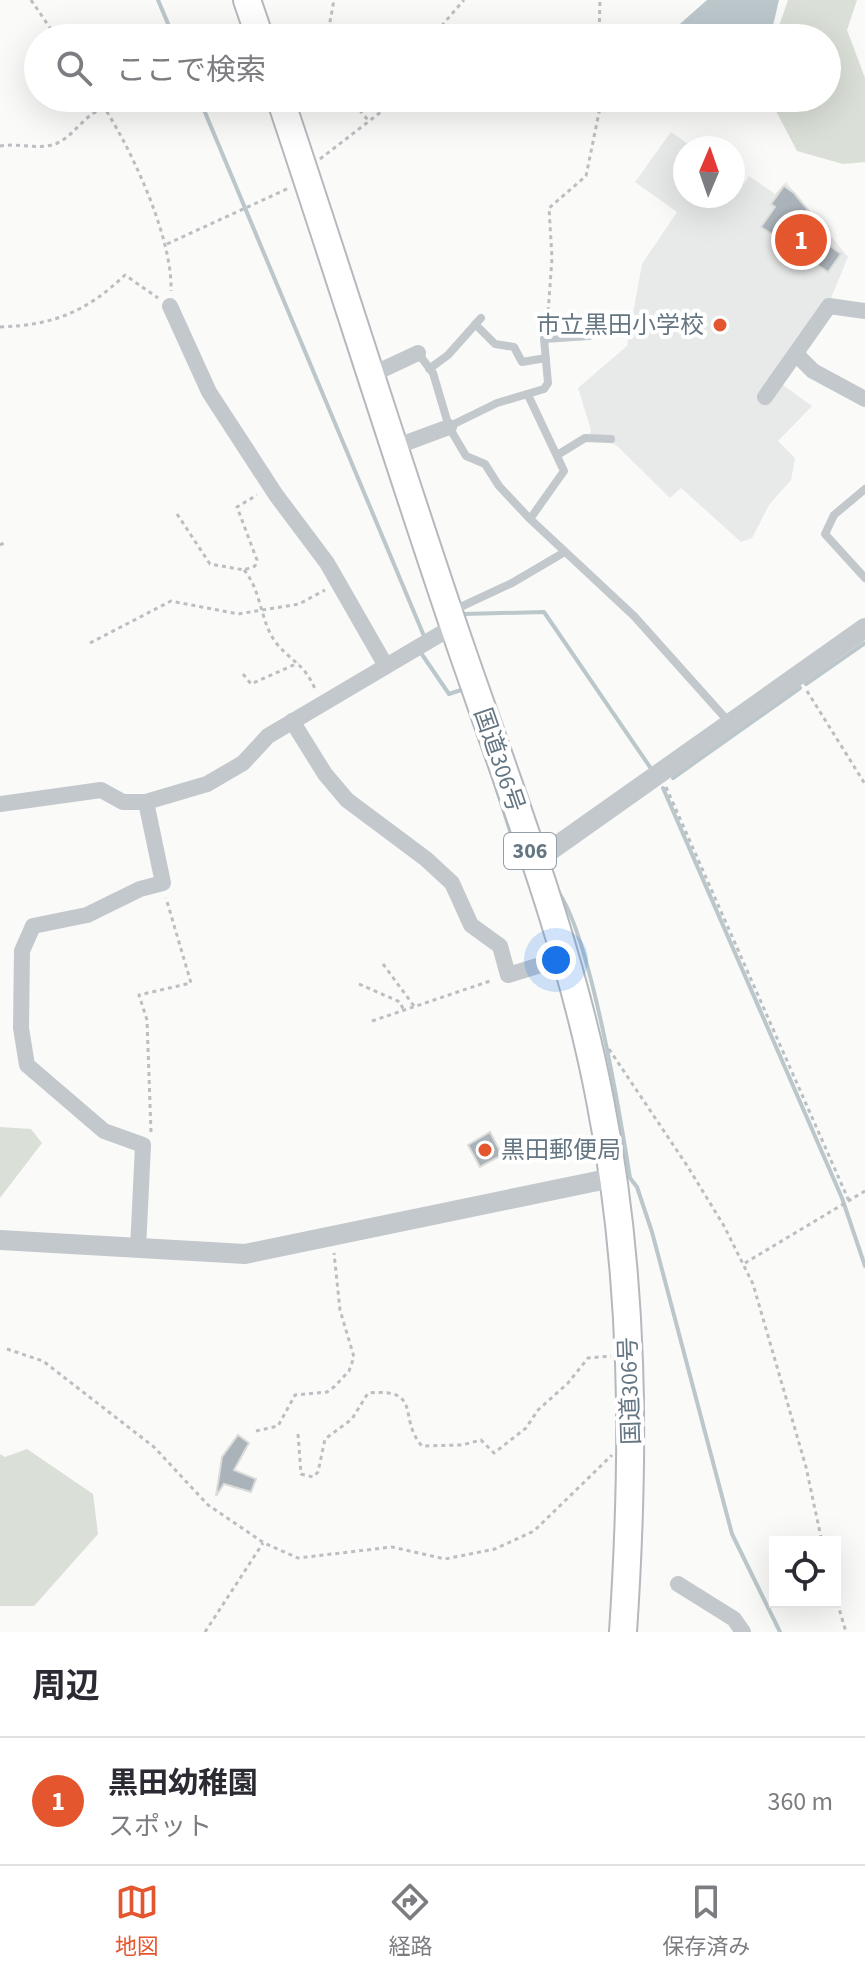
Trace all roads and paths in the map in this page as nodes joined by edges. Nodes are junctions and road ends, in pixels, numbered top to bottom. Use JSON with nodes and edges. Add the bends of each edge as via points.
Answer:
{"nodes":[{"id":1,"x":31,"y":0,"type":"edge"},
{"id":2,"x":247,"y":0,"type":"edge"},
{"id":3,"x":334,"y":0,"type":"edge"},
{"id":4,"x":464,"y":0,"type":"edge"},
{"id":5,"x":600,"y":0,"type":"edge"},
{"id":6,"x":47,"y":24,"type":"edge"},
{"id":7,"x":255,"y":24,"type":"edge"},
{"id":8,"x":330,"y":24,"type":"edge"},
{"id":9,"x":443,"y":24,"type":"edge"},
{"id":10,"x":599,"y":24,"type":"edge"},
{"id":11,"x":96,"y":112,"type":"edge"},
{"id":12,"x":108,"y":112,"type":"edge"},
{"id":13,"x":285,"y":112,"type":"edge"},
{"id":14,"x":361,"y":112,"type":"edge"},
{"id":15,"x":379,"y":112,"type":"edge"},
{"id":16,"x":599,"y":112,"type":"edge"},
{"id":17,"x":368,"y":120,"type":"junction"},
{"id":18,"x":0,"y":146,"type":"edge"},
{"id":19,"x":305,"y":173,"type":"junction"},
{"id":20,"x":167,"y":244,"type":"junction"},
{"id":21,"x":170,"y":306,"type":"junction"},
{"id":22,"x":865,"y":311,"type":"edge"},
{"id":23,"x":0,"y":327,"type":"edge"},
{"id":24,"x":589,"y":336,"type":"dead end"},
{"id":25,"x":546,"y":339,"type":"junction"},
{"id":26,"x":418,"y":353,"type":"joint"},
{"id":27,"x":796,"y":354,"type":"junction"},
{"id":28,"x":546,"y":358,"type":"junction"},
{"id":29,"x":429,"y":369,"type":"junction"},
{"id":30,"x":371,"y":375,"type":"junction"},
{"id":31,"x":528,"y":395,"type":"junction"},
{"id":32,"x":765,"y":397,"type":"dead end"},
{"id":33,"x":865,"y":399,"type":"edge"},
{"id":34,"x":449,"y":426,"type":"junction"},
{"id":35,"x":611,"y":439,"type":"dead end"},
{"id":36,"x":395,"y":447,"type":"junction"},
{"id":37,"x":559,"y":454,"type":"junction"},
{"id":38,"x":270,"y":486,"type":"junction"},
{"id":39,"x":865,"y":489,"type":"edge"},
{"id":40,"x":177,"y":514,"type":"dead end"},
{"id":41,"x":530,"y":519,"type":"junction"},
{"id":42,"x":563,"y":553,"type":"junction"},
{"id":43,"x":244,"y":570,"type":"junction"},
{"id":44,"x":865,"y":578,"type":"edge"},
{"id":45,"x":338,"y":583,"type":"junction"},
{"id":46,"x":263,"y":611,"type":"junction"},
{"id":47,"x":452,"y":619,"type":"junction"},
{"id":48,"x":865,"y":628,"type":"edge"},
{"id":49,"x":90,"y":643,"type":"dead end"},
{"id":50,"x":299,"y":663,"type":"junction"},
{"id":51,"x":386,"y":666,"type":"junction"},
{"id":52,"x":243,"y":674,"type":"dead end"},
{"id":53,"x":798,"y":677,"type":"junction"},
{"id":54,"x":324,"y":703,"type":"junction"},
{"id":55,"x":292,"y":721,"type":"junction"},
{"id":56,"x":731,"y":725,"type":"junction"},
{"id":57,"x":659,"y":776,"type":"junction"},
{"id":58,"x":865,"y":784,"type":"edge"},
{"id":59,"x":146,"y":802,"type":"junction"},
{"id":60,"x":0,"y":804,"type":"edge"},
{"id":61,"x":534,"y":862,"type":"junction"},
{"id":62,"x":163,"y":883,"type":"junction"},
{"id":63,"x":563,"y":958,"type":"junction"},
{"id":64,"x":383,"y":964,"type":"dead end"},
{"id":65,"x":508,"y":975,"type":"junction"},
{"id":66,"x":359,"y":984,"type":"dead end"},
{"id":67,"x":414,"y":1007,"type":"junction"},
{"id":68,"x":404,"y":1010,"type":"junction"},
{"id":69,"x":372,"y":1021,"type":"dead end"},
{"id":70,"x":600,"y":1048,"type":"dead end"},
{"id":71,"x":143,"y":1145,"type":"junction"},
{"id":72,"x":612,"y":1178,"type":"junction"},
{"id":73,"x":865,"y":1191,"type":"edge"},
{"id":74,"x":846,"y":1203,"type":"junction"},
{"id":75,"x":332,"y":1238,"type":"junction"},
{"id":76,"x":0,"y":1240,"type":"edge"},
{"id":77,"x":138,"y":1249,"type":"junction"},
{"id":78,"x":744,"y":1264,"type":"junction"},
{"id":79,"x":7,"y":1349,"type":"dead end"},
{"id":80,"x":631,"y":1356,"type":"junction"},
{"id":81,"x":256,"y":1431,"type":"dead end"},
{"id":82,"x":298,"y":1434,"type":"dead end"},
{"id":83,"x":632,"y":1445,"type":"junction"},
{"id":84,"x":821,"y":1536,"type":"edge"},
{"id":85,"x":263,"y":1543,"type":"junction"},
{"id":86,"x":678,"y":1584,"type":"dead end"},
{"id":87,"x":839,"y":1608,"type":"edge"},
{"id":88,"x":205,"y":1632,"type":"edge"},
{"id":89,"x":623,"y":1632,"type":"edge"},
{"id":90,"x":743,"y":1632,"type":"edge"},
{"id":91,"x":846,"y":1632,"type":"edge"}],
"edges":[{"from":1,"to":6,"type":"path"},
{"from":2,"to":7,"type":"highway"},
{"from":3,"to":8,"type":"path"},
{"from":4,"to":9,"type":"path"},
{"from":5,"to":10,"type":"path"},
{"from":11,"to":18,"type":"path","via":[[51,145]]},
{"from":12,"to":20,"type":"path"},
{"from":13,"to":19,"type":"highway","name":"国道306号","number":"306"},
{"from":14,"to":17,"type":"path"},
{"from":15,"to":17,"type":"path"},
{"from":16,"to":25,"type":"path","via":[[586,176],[549,208],[552,258]]},
{"from":17,"to":19,"type":"path"},
{"from":19,"to":20,"type":"path"},
{"from":19,"to":30,"type":"highway","name":"国道306号","number":"306"},
{"from":20,"to":21,"type":"path"},
{"from":21,"to":23,"type":"path","via":[[125,275],[95,303],[60,318]]},
{"from":21,"to":38,"type":"street","via":[[209,392]]},
{"from":22,"to":27,"type":"street","via":[[829,306]]},
{"from":24,"to":25,"type":"lane"},
{"from":25,"to":28,"type":"lane"},
{"from":26,"to":29,"type":"lane"},
{"from":26,"to":30,"type":"street"},
{"from":27,"to":32,"type":"street"},
{"from":27,"to":33,"type":"street","via":[[813,371]]},
{"from":28,"to":29,"type":"lane","via":[[522,362],[514,347],[495,344],[478,321]]},
{"from":28,"to":31,"type":"lane","via":[[547,386]]},
{"from":29,"to":34,"type":"lane"},
{"from":30,"to":36,"type":"highway","name":"国道306号","number":"306"},
{"from":31,"to":34,"type":"lane"},
{"from":31,"to":37,"type":"lane"},
{"from":34,"to":36,"type":"street"},
{"from":34,"to":41,"type":"lane","via":[[466,456],[485,464]]},
{"from":35,"to":37,"type":"lane","via":[[585,438]]},
{"from":36,"to":47,"type":"highway","name":"国道306号","number":"306"},
{"from":37,"to":41,"type":"lane","via":[[563,474]]},
{"from":38,"to":43,"type":"path","via":[[237,507],[257,560]]},
{"from":38,"to":45,"type":"street"},
{"from":39,"to":44,"type":"lane","via":[[834,515],[825,534]]},
{"from":40,"to":43,"type":"path","via":[[210,564]]},
{"from":41,"to":42,"type":"lane"},
{"from":42,"to":47,"type":"lane"},
{"from":42,"to":56,"type":"lane","via":[[634,616]]},
{"from":43,"to":46,"type":"path"},
{"from":45,"to":46,"type":"path","via":[[299,604]]},
{"from":45,"to":51,"type":"street"},
{"from":46,"to":49,"type":"path","via":[[228,613],[171,601]]},
{"from":46,"to":50,"type":"path","via":[[275,642]]},
{"from":47,"to":51,"type":"street"},
{"from":47,"to":61,"type":"highway","name":"国道306号","number":"306"},
{"from":48,"to":53,"type":"street"},
{"from":50,"to":52,"type":"path","via":[[251,684]]},
{"from":50,"to":54,"type":"path"},
{"from":51,"to":54,"type":"street"},
{"from":53,"to":56,"type":"street"},
{"from":53,"to":58,"type":"path"},
{"from":54,"to":55,"type":"street"},
{"from":55,"to":59,"type":"street","via":[[224,777]]},
{"from":55,"to":65,"type":"street","via":[[347,800],[452,883],[471,925],[500,946]]},
{"from":56,"to":57,"type":"street"},
{"from":57,"to":61,"type":"street"},
{"from":57,"to":74,"type":"path"},
{"from":59,"to":60,"type":"street","via":[[123,802],[101,790]]},
{"from":59,"to":62,"type":"street"},
{"from":61,"to":63,"type":"highway","name":"国道306号","number":"306"},
{"from":62,"to":71,"type":"path","via":[[191,983],[139,995],[147,1020],[151,1133]]},
{"from":62,"to":71,"type":"street","via":[[87,915],[33,926],[22,951],[21,1028],[27,1065],[104,1131]]},
{"from":63,"to":65,"type":"street"},
{"from":63,"to":72,"type":"highway","name":"国道306号","number":"306","via":[[589,1046]]},
{"from":64,"to":67,"type":"path"},
{"from":65,"to":67,"type":"path"},
{"from":66,"to":68,"type":"path","via":[[400,1002]]},
{"from":67,"to":68,"type":"path"},
{"from":68,"to":69,"type":"path"},
{"from":70,"to":78,"type":"path","via":[[613,1051],[645,1098]]},
{"from":71,"to":77,"type":"street"},
{"from":72,"to":75,"type":"street"},
{"from":72,"to":80,"type":"highway","name":"国道306号","number":"306"},
{"from":73,"to":74,"type":"path"},
{"from":74,"to":78,"type":"path"},
{"from":75,"to":77,"type":"street","via":[[245,1254]]},
{"from":75,"to":81,"type":"path","via":[[340,1310],[354,1349],[349,1371],[327,1392],[295,1395],[278,1426]]},
{"from":76,"to":77,"type":"street"},
{"from":78,"to":84,"type":"path","via":[[764,1315]]},
{"from":79,"to":85,"type":"path","via":[[43,1361],[154,1447],[208,1505]]},
{"from":80,"to":82,"type":"path","via":[[588,1358],[526,1428],[494,1453],[481,1440],[422,1446],[406,1400],[397,1394],[368,1393],[352,1419],[325,1439],[313,1477],[301,1474]]},
{"from":80,"to":83,"type":"highway","name":"国道306号","number":"306"},
{"from":83,"to":85,"type":"path","via":[[605,1460],[534,1531],[495,1549],[445,1559],[392,1547],[311,1559]]},
{"from":83,"to":89,"type":"highway","name":"国道306号","number":"306"},
{"from":85,"to":88,"type":"path"},
{"from":86,"to":90,"type":"street","via":[[734,1619]]},
{"from":87,"to":91,"type":"path"}]}
